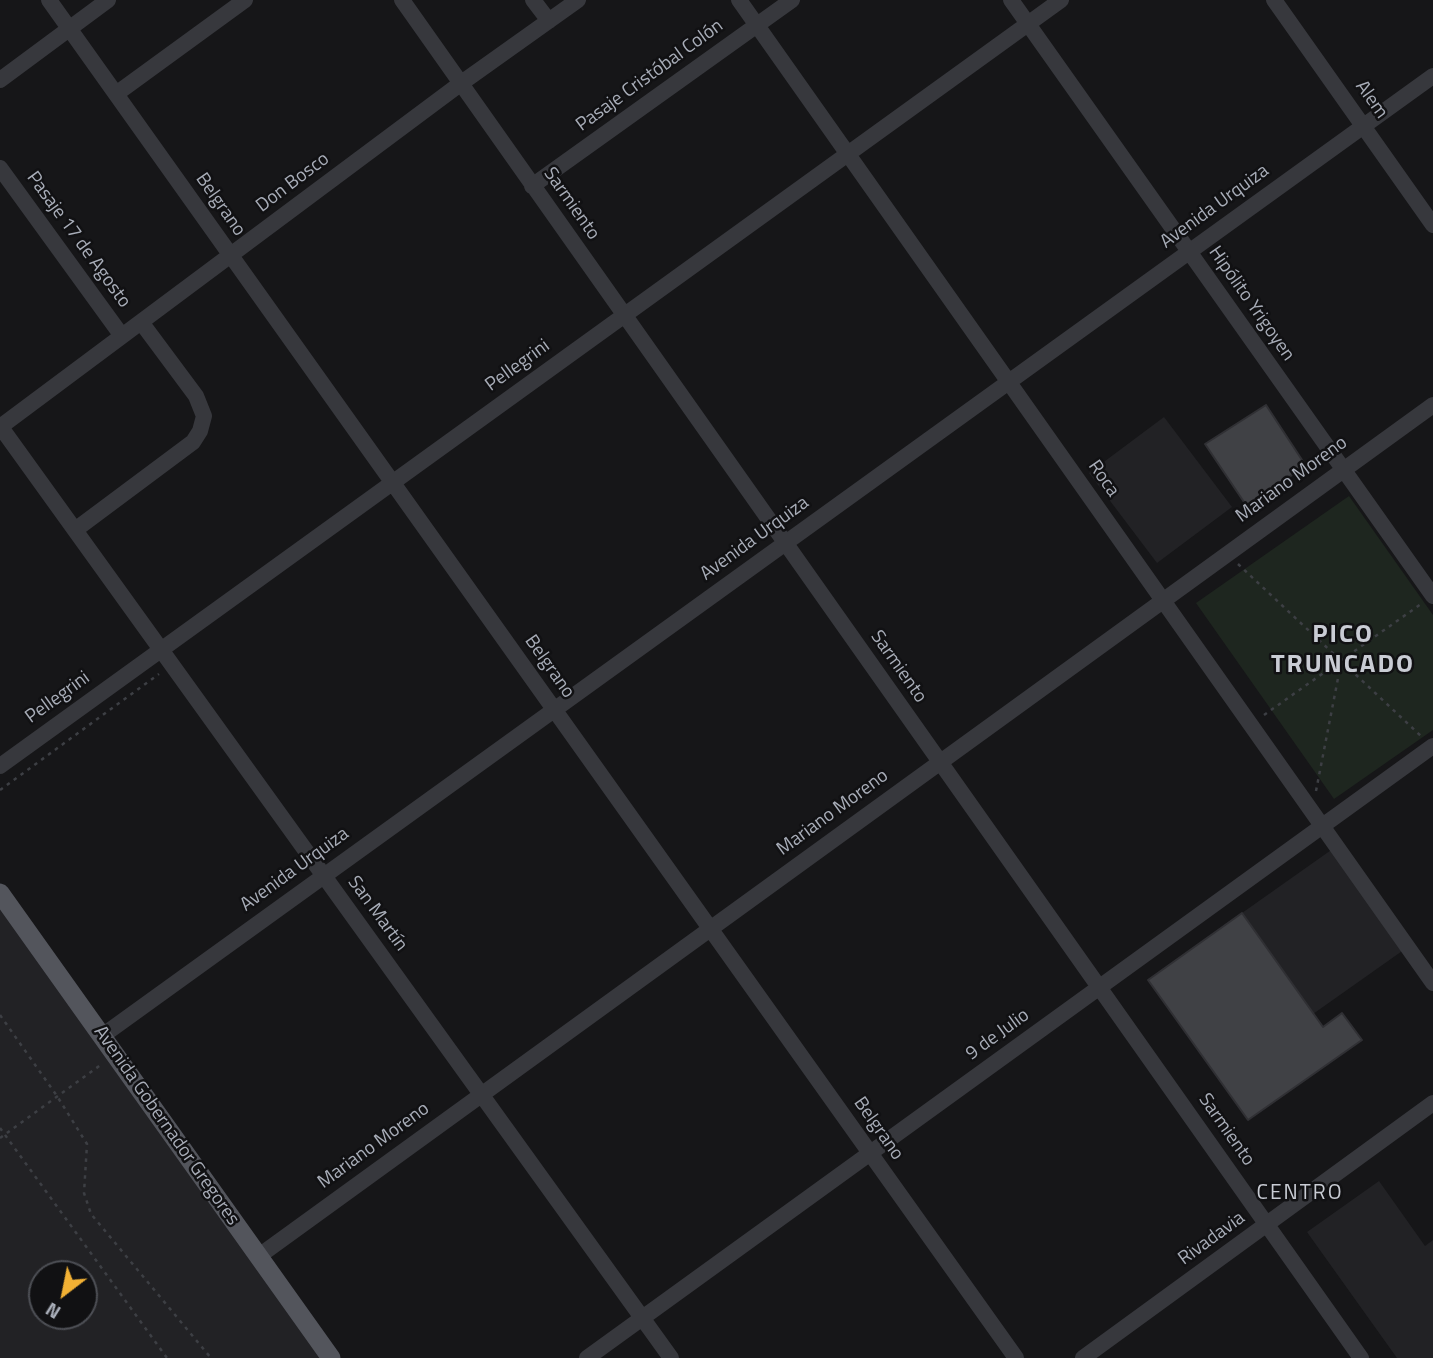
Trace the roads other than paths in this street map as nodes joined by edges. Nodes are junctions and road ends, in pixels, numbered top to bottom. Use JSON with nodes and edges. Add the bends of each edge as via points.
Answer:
{"nodes":[{"id":1,"x":50,"y":0,"type":"edge"},
{"id":2,"x":108,"y":0,"type":"edge"},
{"id":3,"x":246,"y":0,"type":"edge"},
{"id":4,"x":402,"y":0,"type":"edge"},
{"id":5,"x":533,"y":0,"type":"edge"},
{"id":6,"x":579,"y":0,"type":"edge"},
{"id":7,"x":739,"y":0,"type":"edge"},
{"id":8,"x":792,"y":0,"type":"edge"},
{"id":9,"x":1011,"y":0,"type":"edge"},
{"id":10,"x":1061,"y":0,"type":"edge"},
{"id":11,"x":1274,"y":0,"type":"edge"},
{"id":12,"x":549,"y":21,"type":"junction"},
{"id":13,"x":1028,"y":24,"type":"junction"},
{"id":14,"x":757,"y":25,"type":"junction"},
{"id":15,"x":70,"y":29,"type":"junction"},
{"id":16,"x":1433,"y":76,"type":"edge"},
{"id":17,"x":0,"y":80,"type":"edge"},
{"id":18,"x":460,"y":84,"type":"junction"},
{"id":19,"x":116,"y":94,"type":"junction"},
{"id":20,"x":1364,"y":126,"type":"junction"},
{"id":21,"x":848,"y":154,"type":"junction"},
{"id":22,"x":0,"y":168,"type":"edge"},
{"id":23,"x":532,"y":186,"type":"junction"},
{"id":24,"x":1433,"y":225,"type":"edge"},
{"id":25,"x":1189,"y":252,"type":"junction"},
{"id":26,"x":230,"y":256,"type":"junction"},
{"id":27,"x":624,"y":316,"type":"junction"},
{"id":28,"x":141,"y":323,"type":"junction"},
{"id":29,"x":122,"y":336,"type":"junction"},
{"id":30,"x":1009,"y":381,"type":"junction"},
{"id":31,"x":1433,"y":405,"type":"edge"},
{"id":32,"x":0,"y":427,"type":"edge"},
{"id":33,"x":1341,"y":470,"type":"junction"},
{"id":34,"x":392,"y":483,"type":"junction"},
{"id":35,"x":75,"y":530,"type":"junction"},
{"id":36,"x":785,"y":543,"type":"junction"},
{"id":37,"x":1433,"y":596,"type":"edge"},
{"id":38,"x":1162,"y":600,"type":"junction"},
{"id":39,"x":161,"y":650,"type":"junction"},
{"id":40,"x":554,"y":710,"type":"junction"},
{"id":41,"x":1432,"y":746,"type":"edge"},
{"id":42,"x":939,"y":762,"type":"junction"},
{"id":43,"x":0,"y":766,"type":"edge"},
{"id":44,"x":1322,"y":826,"type":"junction"},
{"id":45,"x":324,"y":875,"type":"junction"},
{"id":46,"x":0,"y":894,"type":"edge"},
{"id":47,"x":710,"y":929,"type":"junction"},
{"id":48,"x":1433,"y":983,"type":"edge"},
{"id":49,"x":1099,"y":987,"type":"junction"},
{"id":50,"x":102,"y":1036,"type":"junction"},
{"id":51,"x":481,"y":1095,"type":"junction"},
{"id":52,"x":1433,"y":1104,"type":"edge"},
{"id":53,"x":870,"y":1153,"type":"junction"},
{"id":54,"x":1267,"y":1224,"type":"junction"},
{"id":55,"x":259,"y":1256,"type":"junction"},
{"id":56,"x":642,"y":1318,"type":"junction"},
{"id":57,"x":331,"y":1358,"type":"edge"},
{"id":58,"x":587,"y":1358,"type":"edge"},
{"id":59,"x":671,"y":1358,"type":"edge"},
{"id":60,"x":1016,"y":1358,"type":"edge"},
{"id":61,"x":1083,"y":1358,"type":"edge"},
{"id":62,"x":1362,"y":1358,"type":"edge"}],
"edges":[{"from":1,"to":15,"type":"street","name":"Belgrano"},
{"from":2,"to":15,"type":"street"},
{"from":3,"to":19,"type":"street"},
{"from":4,"to":18,"type":"street","name":"Sarmiento"},
{"from":5,"to":12,"type":"street"},
{"from":6,"to":12,"type":"street","name":"Don Bosco"},
{"from":7,"to":14,"type":"street","name":"Roca"},
{"from":8,"to":14,"type":"street","name":"Pasaje Cristóbal Colón"},
{"from":9,"to":13,"type":"street","name":"Hipólito Yrigoyen"},
{"from":10,"to":13,"type":"street","name":"Pellegrini"},
{"from":11,"to":20,"type":"street","name":"Alem"},
{"from":12,"to":18,"type":"street","name":"Don Bosco"},
{"from":13,"to":21,"type":"street","name":"Pellegrini"},
{"from":13,"to":25,"type":"street","name":"Hipólito Yrigoyen"},
{"from":14,"to":21,"type":"street","name":"Roca"},
{"from":14,"to":23,"type":"street","name":"Pasaje Cristóbal Colón"},
{"from":15,"to":17,"type":"street"},
{"from":15,"to":19,"type":"street","name":"Belgrano"},
{"from":16,"to":20,"type":"street","name":"Avenida Urquiza"},
{"from":18,"to":23,"type":"street","name":"Sarmiento"},
{"from":18,"to":26,"type":"street","name":"Don Bosco"},
{"from":19,"to":26,"type":"street","name":"Belgrano"},
{"from":20,"to":24,"type":"street","name":"Alem"},
{"from":20,"to":25,"type":"street","name":"Avenida Urquiza"},
{"from":21,"to":27,"type":"street","name":"Pellegrini"},
{"from":21,"to":30,"type":"street","name":"Roca"},
{"from":22,"to":29,"type":"street","name":"Pasaje 17 de Agosto"},
{"from":23,"to":27,"type":"street","name":"Sarmiento"},
{"from":25,"to":30,"type":"street","name":"Avenida Urquiza"},
{"from":25,"to":33,"type":"street","name":"Hipólito Yrigoyen"},
{"from":26,"to":28,"type":"street","name":"Don Bosco"},
{"from":26,"to":34,"type":"street","name":"Belgrano"},
{"from":27,"to":34,"type":"street","name":"Pellegrini"},
{"from":27,"to":36,"type":"street","name":"Sarmiento"},
{"from":28,"to":29,"type":"street","name":"Don Bosco"},
{"from":28,"to":35,"type":"street","via":[[196,396],[204,416],[200,431],[193,442]]},
{"from":29,"to":32,"type":"street","name":"Don Bosco"},
{"from":30,"to":36,"type":"street","name":"Avenida Urquiza"},
{"from":30,"to":38,"type":"street","name":"Roca"},
{"from":31,"to":33,"type":"street","name":"Mariano Moreno"},
{"from":32,"to":35,"type":"street","name":"San Martín"},
{"from":33,"to":37,"type":"street","name":"Hipólito Yrigoyen"},
{"from":33,"to":38,"type":"street","name":"Mariano Moreno"},
{"from":34,"to":39,"type":"street","name":"Pellegrini"},
{"from":34,"to":40,"type":"street","name":"Belgrano"},
{"from":35,"to":39,"type":"street","name":"San Martín"},
{"from":36,"to":40,"type":"street","name":"Avenida Urquiza"},
{"from":36,"to":42,"type":"street","name":"Sarmiento"},
{"from":38,"to":42,"type":"street","name":"Mariano Moreno"},
{"from":38,"to":44,"type":"street","name":"Roca"},
{"from":39,"to":43,"type":"street","name":"Pellegrini"},
{"from":39,"to":45,"type":"street","name":"San Martín"},
{"from":40,"to":45,"type":"street","name":"Avenida Urquiza"},
{"from":40,"to":47,"type":"street","name":"Belgrano"},
{"from":41,"to":44,"type":"street","name":"9 de Julio"},
{"from":42,"to":47,"type":"street","name":"Mariano Moreno"},
{"from":42,"to":49,"type":"street","name":"Sarmiento"},
{"from":44,"to":48,"type":"street","name":"Roca"},
{"from":44,"to":49,"type":"street","name":"9 de Julio"},
{"from":45,"to":50,"type":"street","name":"Avenida Urquiza"},
{"from":45,"to":51,"type":"street","name":"San Martín"},
{"from":46,"to":50,"type":"main road","name":"Avenida Gobernador Gregores"},
{"from":47,"to":51,"type":"street","name":"Mariano Moreno"},
{"from":47,"to":53,"type":"street","name":"Belgrano"},
{"from":49,"to":53,"type":"street","name":"9 de Julio"},
{"from":49,"to":54,"type":"street","name":"Sarmiento"},
{"from":50,"to":55,"type":"main road","name":"Avenida Gobernador Gregores"},
{"from":51,"to":55,"type":"street","name":"Mariano Moreno"},
{"from":51,"to":56,"type":"street","name":"San Martín"},
{"from":52,"to":54,"type":"street","name":"Rivadavia"},
{"from":53,"to":56,"type":"street","name":"9 de Julio"},
{"from":53,"to":60,"type":"street","name":"Belgrano"},
{"from":54,"to":61,"type":"street","name":"Rivadavia"},
{"from":54,"to":62,"type":"street","name":"Sarmiento"},
{"from":55,"to":57,"type":"main road","name":"Avenida Gobernador Gregores"},
{"from":56,"to":58,"type":"street","name":"9 de Julio"},
{"from":56,"to":59,"type":"street","name":"San Martín"}]}
